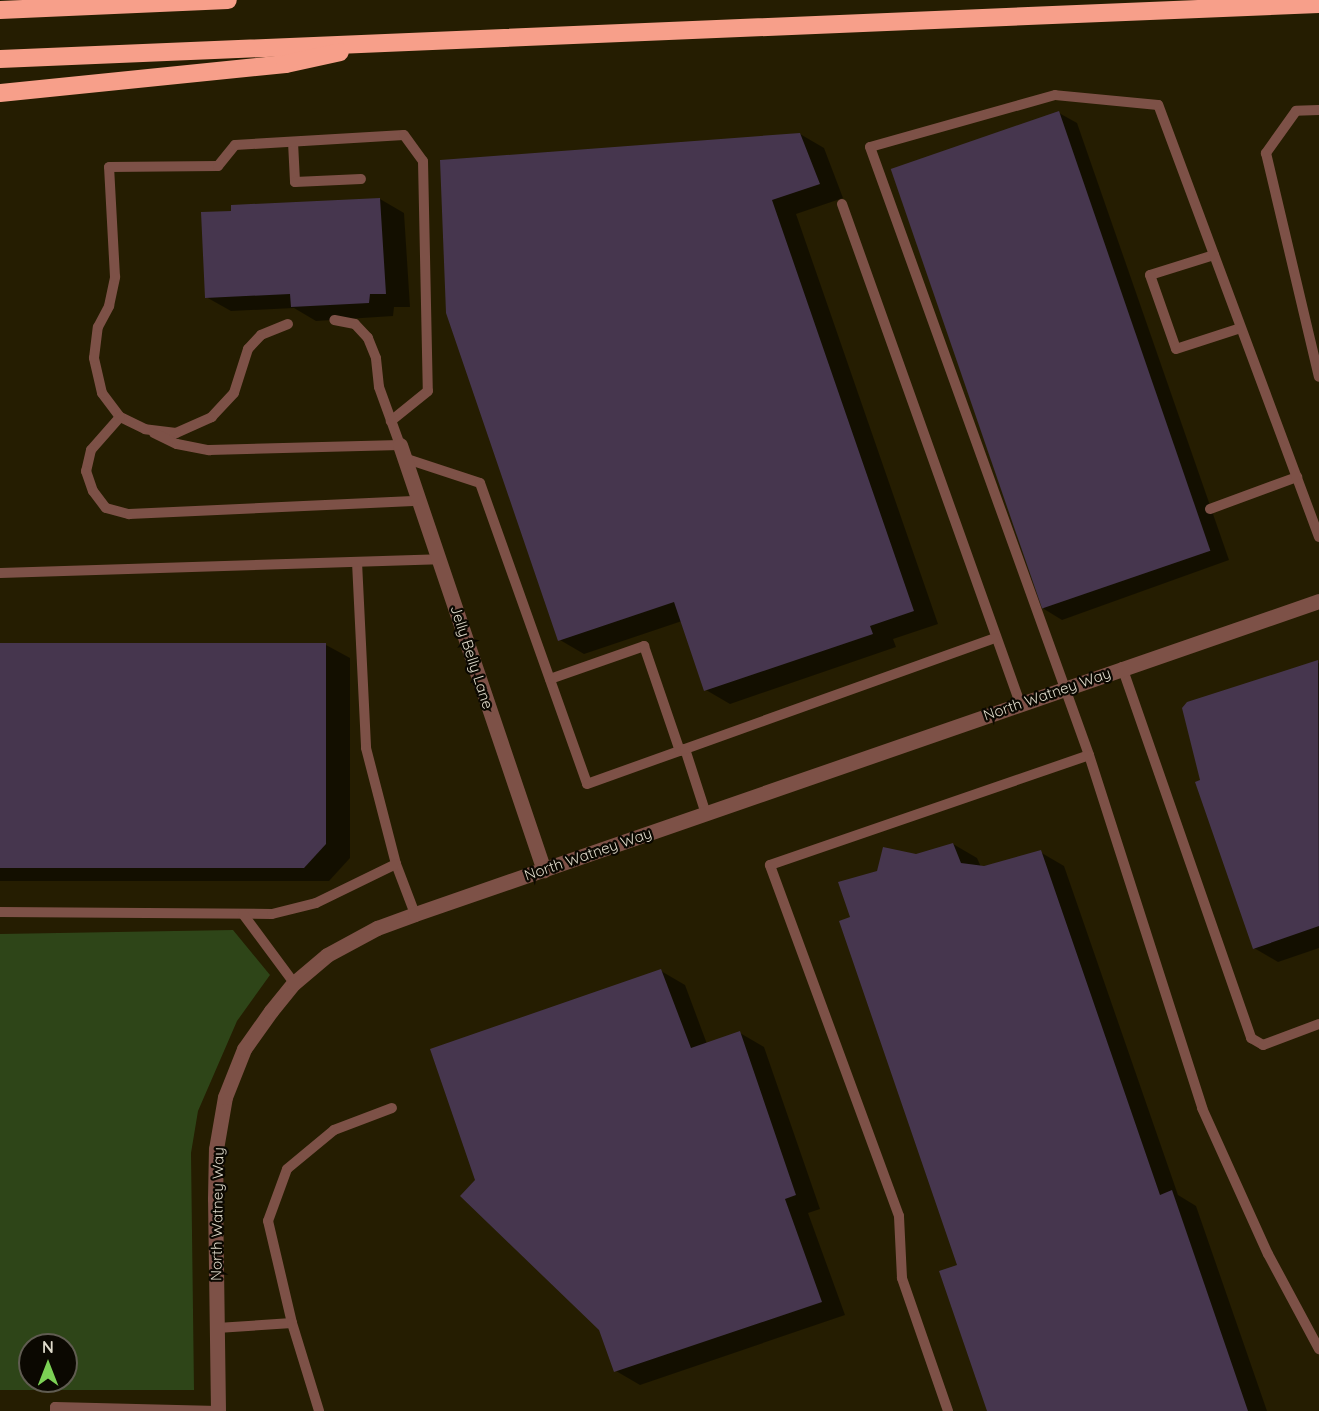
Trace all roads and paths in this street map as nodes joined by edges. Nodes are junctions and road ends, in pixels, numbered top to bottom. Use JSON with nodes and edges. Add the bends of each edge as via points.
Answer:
{"nodes":[{"id":1,"x":228,"y":0,"type":"edge"},
{"id":2,"x":1319,"y":4,"type":"edge"},
{"id":3,"x":0,"y":10,"type":"edge"},
{"id":4,"x":392,"y":41,"type":"junction"},
{"id":5,"x":0,"y":58,"type":"edge"},
{"id":6,"x":0,"y":93,"type":"edge"},
{"id":7,"x":1319,"y":110,"type":"edge"},
{"id":8,"x":293,"y":141,"type":"junction"},
{"id":9,"x":361,"y":179,"type":"dead end"},
{"id":10,"x":842,"y":204,"type":"dead end"},
{"id":11,"x":1214,"y":255,"type":"junction"},
{"id":12,"x":334,"y":320,"type":"dead end"},
{"id":13,"x":288,"y":324,"type":"dead end"},
{"id":14,"x":1241,"y":328,"type":"junction"},
{"id":15,"x":1319,"y":377,"type":"edge"},
{"id":16,"x":120,"y":417,"type":"junction"},
{"id":17,"x":391,"y":421,"type":"junction"},
{"id":18,"x":145,"y":429,"type":"junction"},
{"id":19,"x":402,"y":451,"type":"junction"},
{"id":20,"x":1297,"y":477,"type":"junction"},
{"id":21,"x":419,"y":501,"type":"junction"},
{"id":22,"x":1210,"y":509,"type":"dead end"},
{"id":23,"x":1319,"y":537,"type":"edge"},
{"id":24,"x":439,"y":559,"type":"junction"},
{"id":25,"x":357,"y":562,"type":"junction"},
{"id":26,"x":0,"y":573,"type":"edge"},
{"id":27,"x":1319,"y":601,"type":"edge"},
{"id":28,"x":995,"y":638,"type":"junction"},
{"id":29,"x":1122,"y":667,"type":"junction"},
{"id":30,"x":550,"y":679,"type":"junction"},
{"id":31,"x":1066,"y":688,"type":"junction"},
{"id":32,"x":1020,"y":703,"type":"junction"},
{"id":33,"x":683,"y":750,"type":"junction"},
{"id":34,"x":1089,"y":755,"type":"junction"},
{"id":35,"x":706,"y":814,"type":"junction"},
{"id":36,"x":396,"y":864,"type":"junction"},
{"id":37,"x":544,"y":870,"type":"junction"},
{"id":38,"x":0,"y":912,"type":"edge"},
{"id":39,"x":243,"y":914,"type":"junction"},
{"id":40,"x":415,"y":914,"type":"junction"},
{"id":41,"x":294,"y":983,"type":"junction"},
{"id":42,"x":1319,"y":1024,"type":"edge"},
{"id":43,"x":392,"y":1108,"type":"dead end"},
{"id":44,"x":292,"y":1323,"type":"junction"},
{"id":45,"x":217,"y":1328,"type":"junction"},
{"id":46,"x":1319,"y":1349,"type":"edge"},
{"id":47,"x":55,"y":1411,"type":"edge"},
{"id":48,"x":218,"y":1411,"type":"edge"},
{"id":49,"x":319,"y":1411,"type":"edge"},
{"id":50,"x":948,"y":1411,"type":"edge"}],
"edges":[{"from":1,"to":3,"type":"highway"},
{"from":2,"to":4,"type":"highway"},
{"from":4,"to":5,"type":"highway"},
{"from":4,"to":6,"type":"highway","via":[[286,64]]},
{"from":7,"to":15,"type":"lane","via":[[1296,111],[1266,153]]},
{"from":8,"to":9,"type":"lane","via":[[295,182]]},
{"from":8,"to":16,"type":"lane","via":[[235,145],[218,166],[109,167],[115,277],[109,306],[98,327],[94,358],[102,393]]},
{"from":8,"to":17,"type":"lane","via":[[404,135],[423,160],[428,391]]},
{"from":10,"to":28,"type":"lane"},
{"from":11,"to":14,"type":"lane"},
{"from":11,"to":14,"type":"lane","via":[[1150,275],[1176,349]]},
{"from":11,"to":31,"type":"lane","via":[[1158,105],[1054,96],[870,147]]},
{"from":12,"to":17,"type":"lane","via":[[355,324],[368,338]]},
{"from":13,"to":18,"type":"lane","via":[[261,335],[248,349],[234,393],[212,417],[176,433]]},
{"from":14,"to":20,"type":"lane"},
{"from":16,"to":18,"type":"lane"},
{"from":16,"to":21,"type":"lane","via":[[91,450],[86,471],[93,491],[106,508],[129,514]]},
{"from":17,"to":19,"type":"lane"},
{"from":18,"to":19,"type":"lane","via":[[177,444],[209,450]]},
{"from":19,"to":21,"type":"street","name":"Jelly Belly Lane"},
{"from":19,"to":30,"type":"lane","via":[[480,483]]},
{"from":20,"to":22,"type":"lane"},
{"from":20,"to":23,"type":"lane"},
{"from":21,"to":24,"type":"street","name":"Jelly Belly Lane"},
{"from":24,"to":25,"type":"lane"},
{"from":24,"to":37,"type":"street","name":"Jelly Belly Lane"},
{"from":25,"to":26,"type":"lane"},
{"from":25,"to":36,"type":"lane","via":[[366,748]]},
{"from":27,"to":29,"type":"street","name":"North Watney Way"},
{"from":28,"to":32,"type":"lane"},
{"from":28,"to":33,"type":"lane"},
{"from":29,"to":31,"type":"street","name":"North Watney Way"},
{"from":29,"to":42,"type":"lane","via":[[1251,1038],[1263,1045]]},
{"from":30,"to":33,"type":"lane","via":[[644,646]]},
{"from":30,"to":33,"type":"lane","via":[[587,784]]},
{"from":31,"to":32,"type":"street","name":"North Watney Way"},
{"from":31,"to":34,"type":"lane"},
{"from":32,"to":35,"type":"street","name":"North Watney Way"},
{"from":33,"to":35,"type":"lane"},
{"from":34,"to":46,"type":"lane","via":[[1202,1108],[1268,1254]]},
{"from":34,"to":50,"type":"lane","via":[[770,865],[899,1216],[902,1278]]},
{"from":35,"to":37,"type":"street","name":"North Watney Way"},
{"from":36,"to":39,"type":"lane","via":[[316,903],[272,914]]},
{"from":36,"to":40,"type":"lane"},
{"from":37,"to":40,"type":"street","name":"North Watney Way"},
{"from":38,"to":39,"type":"lane"},
{"from":39,"to":41,"type":"lane"},
{"from":40,"to":41,"type":"street","name":"North Watney Way","via":[[377,928],[327,955]]},
{"from":41,"to":45,"type":"street","name":"North Watney Way","via":[[244,1049],[225,1097],[216,1149]]},
{"from":43,"to":44,"type":"lane","via":[[334,1130],[287,1169],[268,1221]]},
{"from":44,"to":45,"type":"lane"},
{"from":44,"to":49,"type":"lane"},
{"from":45,"to":48,"type":"street","name":"North Watney Way"},
{"from":47,"to":48,"type":"lane","via":[[55,1407]]}]}
